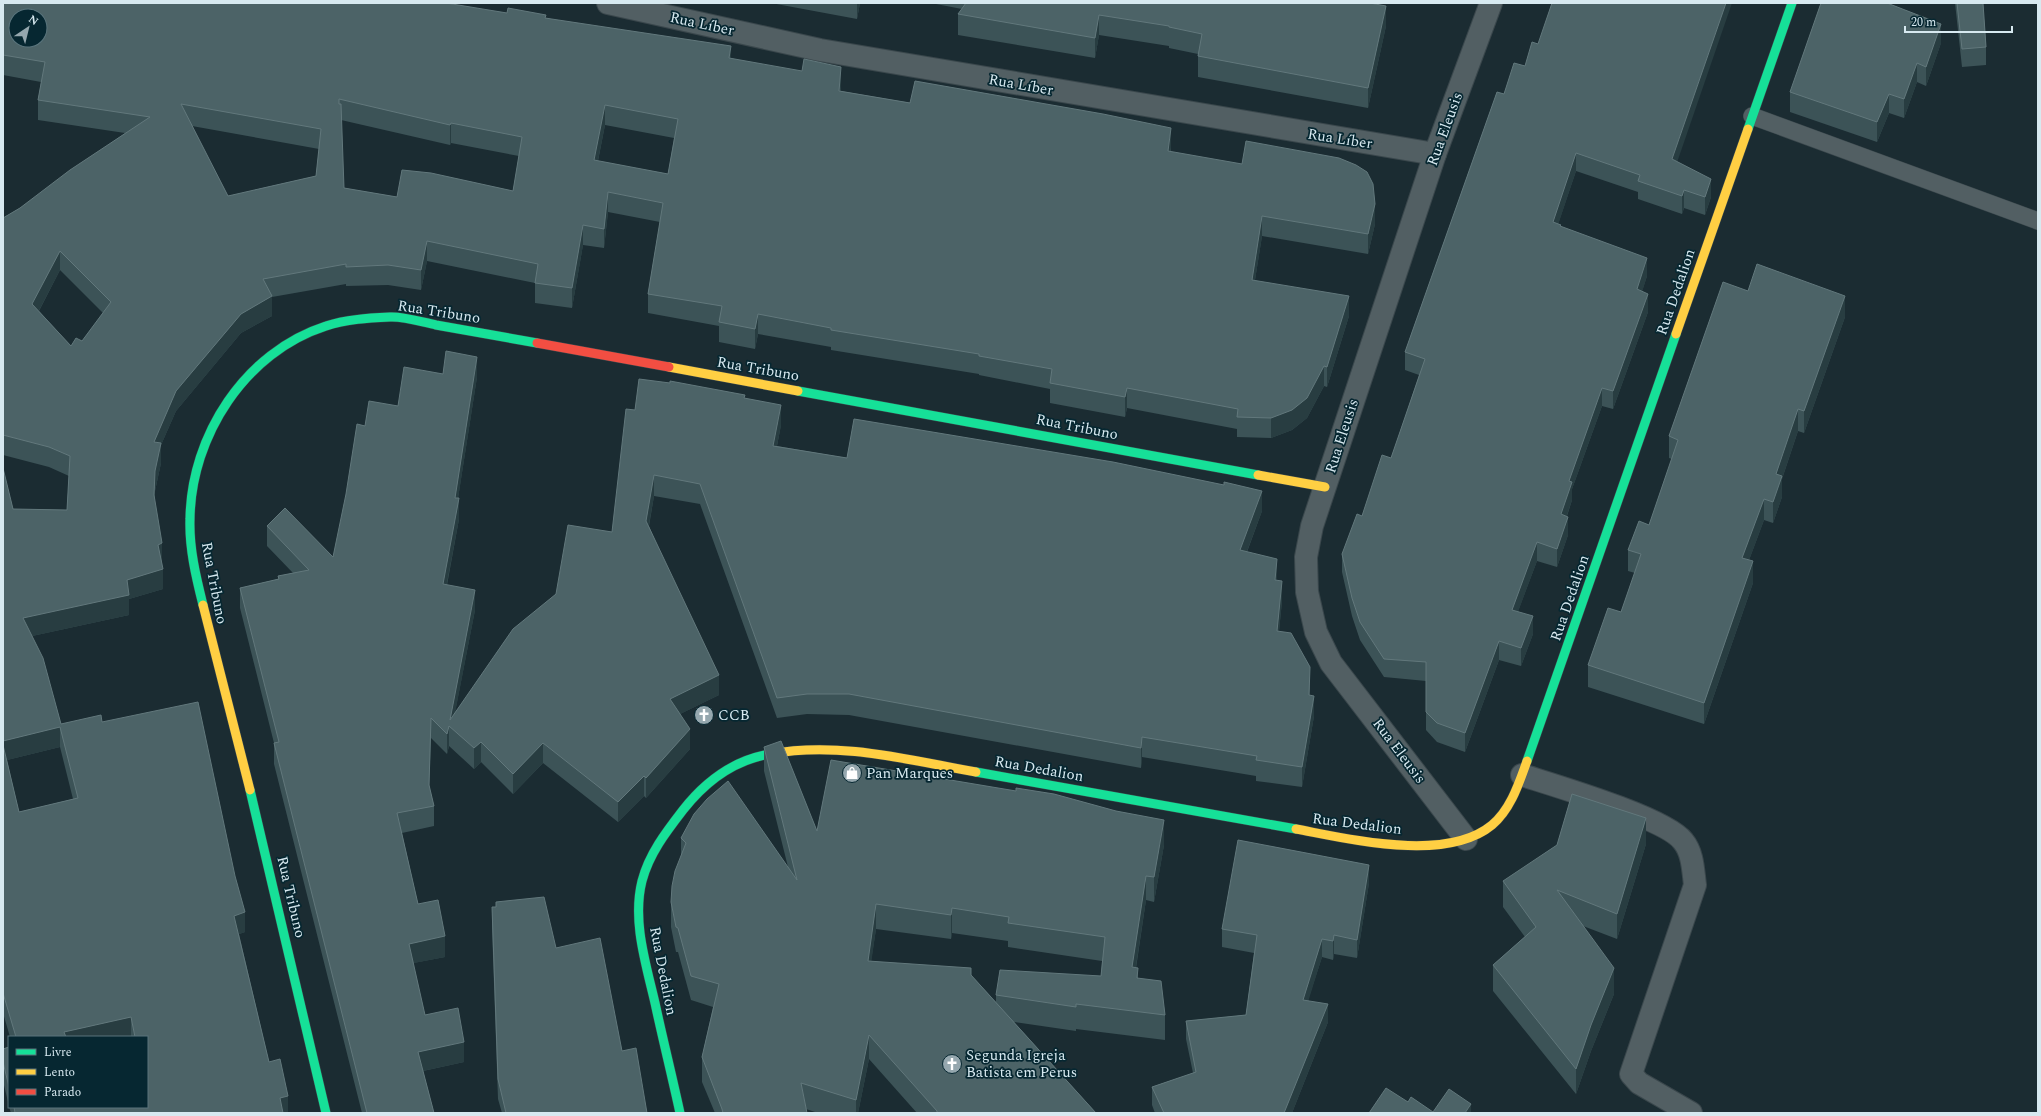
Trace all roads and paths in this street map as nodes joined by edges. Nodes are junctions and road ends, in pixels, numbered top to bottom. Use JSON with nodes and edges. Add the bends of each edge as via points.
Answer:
{"nodes":[{"id":1,"x":608,"y":3,"type":"edge"},
{"id":2,"x":1491,"y":3,"type":"edge"},
{"id":3,"x":1792,"y":3,"type":"edge"},
{"id":4,"x":1752,"y":116,"type":"junction"},
{"id":5,"x":1435,"y":154,"type":"junction"},
{"id":6,"x":2038,"y":221,"type":"edge"},
{"id":7,"x":1325,"y":487,"type":"junction"},
{"id":8,"x":1522,"y":775,"type":"junction"},
{"id":9,"x":1466,"y":839,"type":"junction"},
{"id":10,"x":326,"y":1113,"type":"edge"},
{"id":11,"x":680,"y":1113,"type":"edge"},
{"id":12,"x":1691,"y":1113,"type":"edge"}],
"edges":[{"from":1,"to":5,"type":"street","name":"Rua Líber","via":[[820,50]]},
{"from":2,"to":5,"type":"street","name":"Rua Eleusis"},
{"from":3,"to":4,"type":"street","name":"Rua Dedalion"},
{"from":4,"to":6,"type":"lane"},
{"from":4,"to":8,"type":"street","name":"Rua Dedalion"},
{"from":5,"to":7,"type":"street","name":"Rua Eleusis"},
{"from":7,"to":9,"type":"street","name":"Rua Eleusis","via":[[1312,526],[1306,557],[1307,592],[1316,632],[1331,664]]},
{"from":7,"to":10,"type":"street","name":"Rua Tribuno","via":[[393,317],[335,324],[299,337],[244,378],[224,405],[205,442],[196,471],[190,517],[191,555],[263,841]]},
{"from":8,"to":9,"type":"street","name":"Rua Dedalion","via":[[1505,810],[1492,825],[1476,836]]},
{"from":8,"to":12,"type":"street","via":[[1665,826],[1683,840],[1691,856],[1695,885],[1631,1074],[1638,1083]]},
{"from":9,"to":11,"type":"street","name":"Rua Dedalion","via":[[1455,843],[1425,846],[1352,839],[862,752],[826,748],[771,753],[738,765],[714,778],[698,792],[664,834],[644,874],[639,901],[640,928]]}]}
